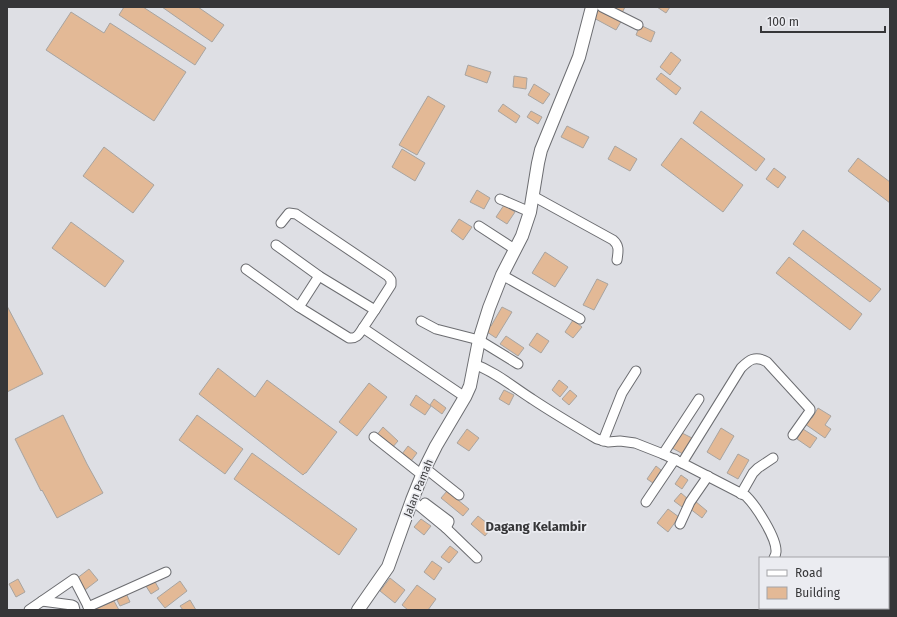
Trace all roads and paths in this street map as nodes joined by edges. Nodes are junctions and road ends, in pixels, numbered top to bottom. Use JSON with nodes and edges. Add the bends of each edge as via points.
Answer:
{"nodes":[{"id":1,"x":592,"y":7,"type":"edge"},
{"id":2,"x":602,"y":7,"type":"edge"},
{"id":3,"x":638,"y":25,"type":"dead end"},
{"id":4,"x":534,"y":196,"type":"junction"},
{"id":5,"x":500,"y":199,"type":"dead end"},
{"id":6,"x":530,"y":212,"type":"junction"},
{"id":7,"x":281,"y":223,"type":"dead end"},
{"id":8,"x":479,"y":226,"type":"dead end"},
{"id":9,"x":276,"y":245,"type":"dead end"},
{"id":10,"x":516,"y":250,"type":"junction"},
{"id":11,"x":617,"y":260,"type":"dead end"},
{"id":12,"x":246,"y":269,"type":"dead end"},
{"id":13,"x":502,"y":275,"type":"junction"},
{"id":14,"x":319,"y":276,"type":"junction"},
{"id":15,"x":299,"y":307,"type":"junction"},
{"id":16,"x":375,"y":310,"type":"junction"},
{"id":17,"x":580,"y":319,"type":"dead end"},
{"id":18,"x":421,"y":321,"type":"dead end"},
{"id":19,"x":363,"y":328,"type":"junction"},
{"id":20,"x":478,"y":340,"type":"junction"},
{"id":21,"x":474,"y":364,"type":"junction"},
{"id":22,"x":518,"y":364,"type":"dead end"},
{"id":23,"x":636,"y":371,"type":"dead end"},
{"id":24,"x":466,"y":397,"type":"junction"},
{"id":25,"x":699,"y":398,"type":"dead end"},
{"id":26,"x":792,"y":435,"type":"dead end"},
{"id":27,"x":374,"y":437,"type":"dead end"},
{"id":28,"x":603,"y":441,"type":"junction"},
{"id":29,"x":663,"y":454,"type":"junction"},
{"id":30,"x":773,"y":458,"type":"dead end"},
{"id":31,"x":679,"y":461,"type":"junction"},
{"id":32,"x":423,"y":472,"type":"junction"},
{"id":33,"x":708,"y":476,"type":"junction"},
{"id":34,"x":741,"y":494,"type":"junction"},
{"id":35,"x":459,"y":495,"type":"dead end"},
{"id":36,"x":413,"y":497,"type":"junction"},
{"id":37,"x":646,"y":502,"type":"dead end"},
{"id":38,"x":680,"y":524,"type":"dead end"},
{"id":39,"x":774,"y":557,"type":"edge"},
{"id":40,"x":477,"y":558,"type":"dead end"},
{"id":41,"x":166,"y":572,"type":"dead end"},
{"id":42,"x":42,"y":601,"type":"junction"},
{"id":43,"x":89,"y":608,"type":"edge"},
{"id":44,"x":29,"y":610,"type":"edge"},
{"id":45,"x":75,"y":610,"type":"edge"},
{"id":46,"x":358,"y":610,"type":"edge"}],
"edges":[{"from":1,"to":4,"type":"street","name":"Jalan Pamah","via":[[579,57],[541,150]]},
{"from":2,"to":3,"type":"street"},
{"from":4,"to":6,"type":"street","name":"Jalan Pamah"},
{"from":4,"to":11,"type":"street","via":[[614,240],[619,248]]},
{"from":5,"to":6,"type":"street"},
{"from":6,"to":10,"type":"street","name":"Jalan Pamah"},
{"from":7,"to":16,"type":"street","via":[[289,213],[296,214],[388,276],[391,285]]},
{"from":8,"to":10,"type":"street"},
{"from":9,"to":14,"type":"street"},
{"from":10,"to":13,"type":"street","name":"Jalan Pamah"},
{"from":12,"to":15,"type":"street"},
{"from":13,"to":17,"type":"street"},
{"from":13,"to":20,"type":"street","name":"Jalan Pamah"},
{"from":14,"to":15,"type":"street"},
{"from":14,"to":16,"type":"street"},
{"from":15,"to":19,"type":"street","via":[[349,338],[354,339]]},
{"from":16,"to":19,"type":"street"},
{"from":18,"to":20,"type":"street","via":[[436,329]]},
{"from":19,"to":24,"type":"street"},
{"from":20,"to":21,"type":"street","name":"Jalan Pamah"},
{"from":20,"to":22,"type":"street"},
{"from":21,"to":24,"type":"street","name":"Jalan Pamah"},
{"from":21,"to":28,"type":"street","via":[[490,371]]},
{"from":23,"to":28,"type":"street","via":[[622,393]]},
{"from":24,"to":32,"type":"street","name":"Jalan Pamah"},
{"from":25,"to":29,"type":"street"},
{"from":26,"to":31,"type":"street","via":[[810,409],[767,362],[756,358],[741,368]]},
{"from":27,"to":32,"type":"street"},
{"from":28,"to":29,"type":"street","via":[[635,443]]},
{"from":29,"to":31,"type":"street"},
{"from":30,"to":34,"type":"street","via":[[753,473]]},
{"from":31,"to":33,"type":"street"},
{"from":31,"to":37,"type":"street"},
{"from":32,"to":35,"type":"street"},
{"from":32,"to":36,"type":"street","name":"Jalan Pamah"},
{"from":33,"to":34,"type":"street"},
{"from":33,"to":38,"type":"street","via":[[690,502]]},
{"from":34,"to":39,"type":"street","via":[[754,504],[774,540]]},
{"from":36,"to":40,"type":"street"},
{"from":36,"to":46,"type":"street","name":"Jalan Pamah","via":[[388,567]]},
{"from":41,"to":43,"type":"street"},
{"from":42,"to":43,"type":"street","via":[[74,579]]},
{"from":42,"to":44,"type":"street"},
{"from":42,"to":45,"type":"street","via":[[72,605]]}]}
